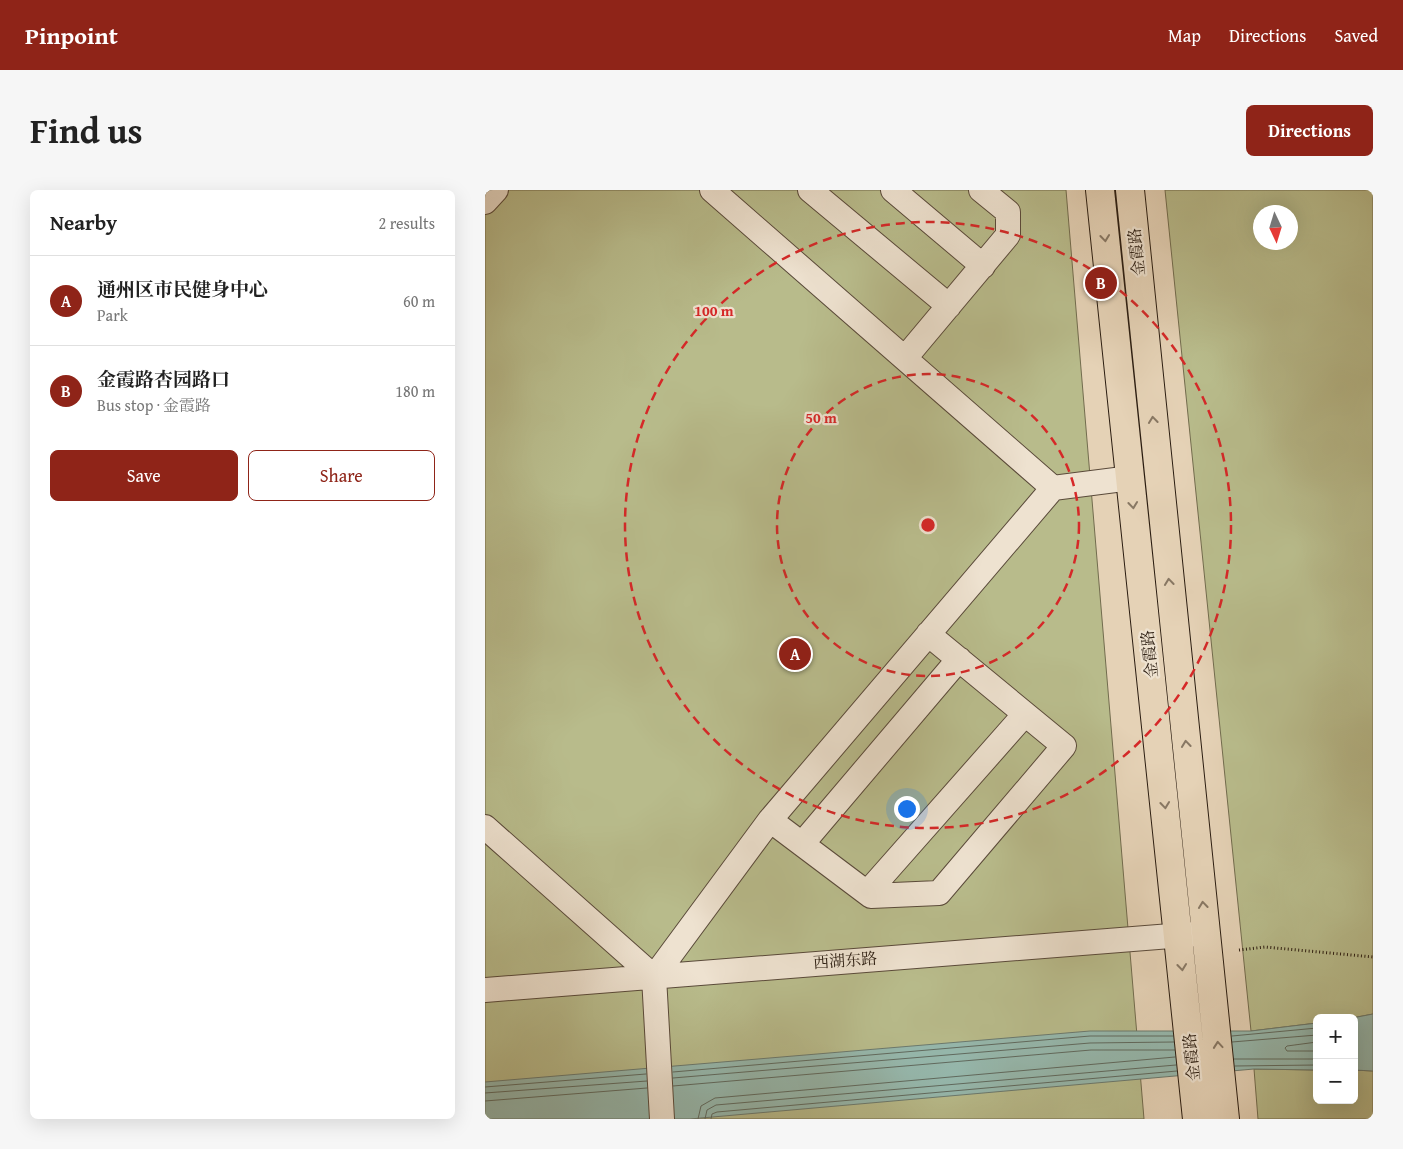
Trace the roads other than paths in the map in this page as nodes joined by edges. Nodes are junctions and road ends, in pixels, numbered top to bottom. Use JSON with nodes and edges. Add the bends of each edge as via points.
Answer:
{"nodes":[{"id":1,"x":496,"y":190,"type":"edge"},
{"id":2,"x":810,"y":190,"type":"edge"},
{"id":3,"x":893,"y":190,"type":"edge"},
{"id":4,"x":981,"y":190,"type":"edge"},
{"id":5,"x":1100,"y":190,"type":"edge"},
{"id":6,"x":1130,"y":190,"type":"edge"},
{"id":7,"x":721,"y":193,"type":"edge"},
{"id":8,"x":485,"y":202,"type":"edge"},
{"id":9,"x":983,"y":266,"type":"junction"},
{"id":10,"x":949,"y":306,"type":"junction"},
{"id":11,"x":905,"y":358,"type":"junction"},
{"id":12,"x":1131,"y":478,"type":"junction"},
{"id":13,"x":1053,"y":488,"type":"junction"},
{"id":14,"x":928,"y":634,"type":"junction"},
{"id":15,"x":959,"y":659,"type":"junction"},
{"id":16,"x":1025,"y":714,"type":"junction"},
{"id":17,"x":769,"y":820,"type":"junction"},
{"id":18,"x":485,"y":827,"type":"edge"},
{"id":19,"x":802,"y":844,"type":"junction"},
{"id":20,"x":867,"y":893,"type":"junction"},
{"id":21,"x":1206,"y":933,"type":"junction"},
{"id":22,"x":1179,"y":934,"type":"junction"},
{"id":23,"x":654,"y":977,"type":"junction"},
{"id":24,"x":485,"y":990,"type":"edge"},
{"id":25,"x":1197,"y":1116,"type":"edge"},
{"id":26,"x":662,"y":1119,"type":"edge"},
{"id":27,"x":1225,"y":1119,"type":"edge"}],
"edges":[{"from":1,"to":8,"type":"street"},
{"from":2,"to":10,"type":"street"},
{"from":3,"to":9,"type":"street"},
{"from":4,"to":9,"type":"street","via":[[1008,212],[1009,236]]},
{"from":5,"to":12,"type":"main road","name":"金霞路","one_way":true},
{"from":21,"to":6,"type":"main road","name":"金霞路","one_way":true},
{"from":7,"to":11,"type":"street"},
{"from":9,"to":10,"type":"street"},
{"from":10,"to":11,"type":"street"},
{"from":11,"to":13,"type":"street"},
{"from":12,"to":13,"type":"street"},
{"from":12,"to":22,"type":"main road","name":"金霞路","one_way":true},
{"from":13,"to":14,"type":"street"},
{"from":14,"to":15,"type":"street"},
{"from":14,"to":17,"type":"street"},
{"from":15,"to":16,"type":"street"},
{"from":15,"to":19,"type":"street"},
{"from":16,"to":20,"type":"street"},
{"from":16,"to":20,"type":"street","via":[[1064,746],[939,893],[871,896]]},
{"from":17,"to":19,"type":"street"},
{"from":17,"to":23,"type":"street"},
{"from":18,"to":23,"type":"street"},
{"from":19,"to":20,"type":"street"},
{"from":21,"to":22,"type":"street","name":"西湖东路"},
{"from":27,"to":21,"type":"main road","name":"金霞路","one_way":true},
{"from":22,"to":23,"type":"street","name":"西湖东路"},
{"from":22,"to":25,"type":"main road","name":"金霞路","one_way":true},
{"from":23,"to":24,"type":"street","name":"西湖东路"},
{"from":23,"to":26,"type":"street"}]}
